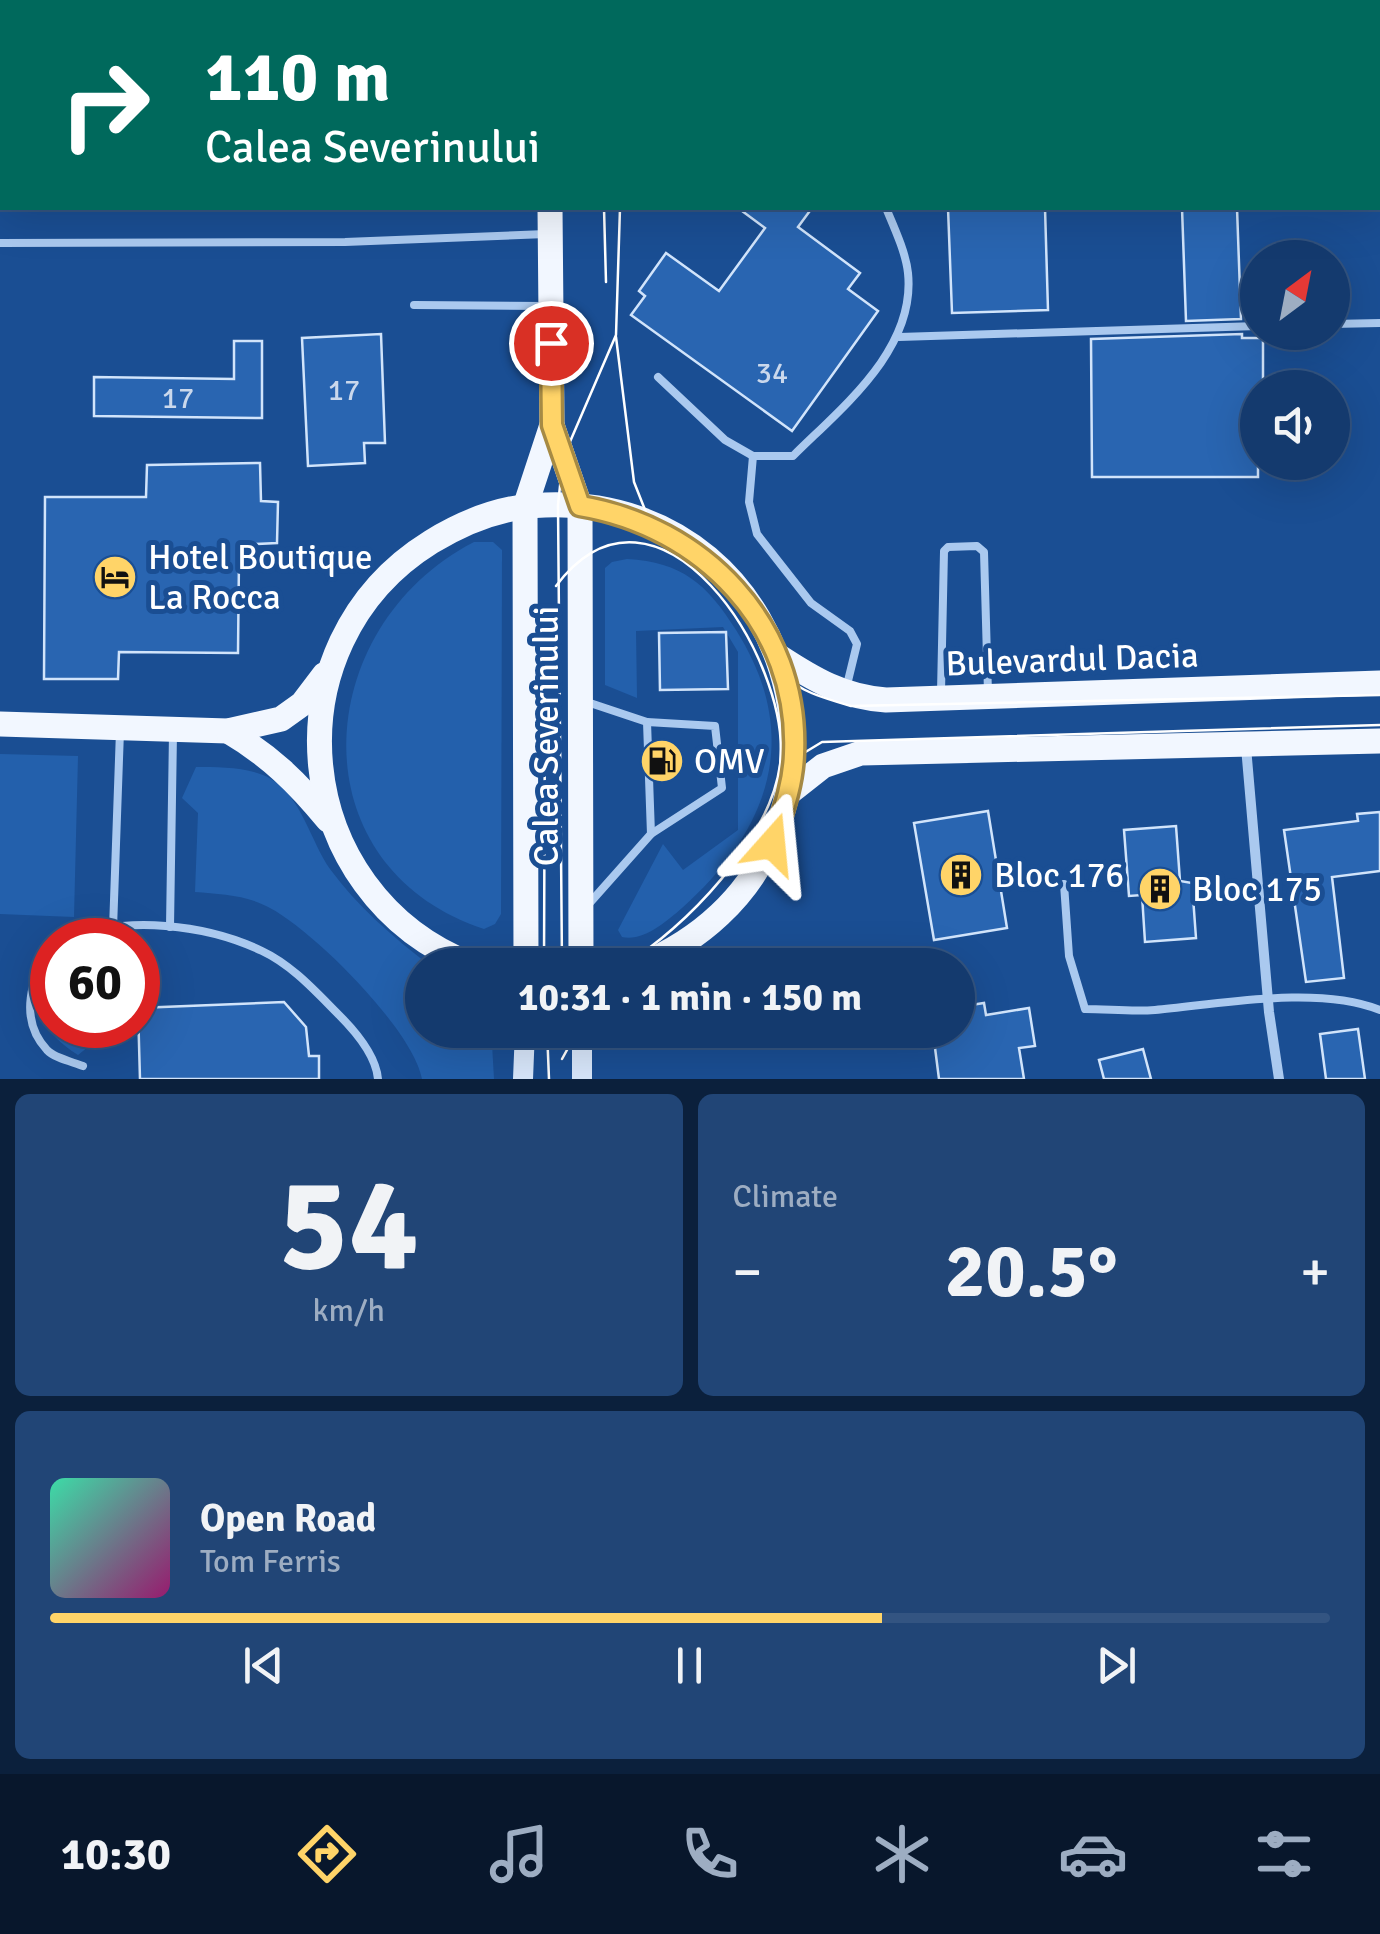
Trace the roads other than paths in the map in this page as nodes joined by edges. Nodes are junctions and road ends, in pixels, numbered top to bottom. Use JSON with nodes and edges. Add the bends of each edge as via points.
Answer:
{"nodes":[{"id":1,"x":550,"y":210,"type":"edge"},
{"id":2,"x":887,"y":210,"type":"edge"},
{"id":3,"x":550,"y":234,"type":"junction"},
{"id":4,"x":0,"y":243,"type":"edge"},
{"id":5,"x":414,"y":306,"type":"dead end"},
{"id":6,"x":551,"y":306,"type":"junction"},
{"id":7,"x":1380,"y":323,"type":"edge"},
{"id":8,"x":1350,"y":324,"type":"edge"},
{"id":9,"x":1240,"y":327,"type":"edge"},
{"id":10,"x":899,"y":337,"type":"junction"},
{"id":11,"x":658,"y":377,"type":"dead end"},
{"id":12,"x":552,"y":425,"type":"junction"},
{"id":13,"x":753,"y":456,"type":"junction"},
{"id":14,"x":526,"y":506,"type":"junction"},
{"id":15,"x":580,"y":506,"type":"junction"},
{"id":16,"x":778,"y":656,"type":"junction"},
{"id":17,"x":330,"y":666,"type":"junction"},
{"id":18,"x":1380,"y":683,"type":"edge"},
{"id":19,"x":844,"y":694,"type":"junction"},
{"id":20,"x":988,"y":697,"type":"junction"},
{"id":21,"x":941,"y":698,"type":"junction"},
{"id":22,"x":583,"y":700,"type":"junction"},
{"id":23,"x":647,"y":722,"type":"junction"},
{"id":24,"x":0,"y":724,"type":"edge"},
{"id":25,"x":120,"y":726,"type":"junction"},
{"id":26,"x":173,"y":728,"type":"junction"},
{"id":27,"x":228,"y":731,"type":"junction"},
{"id":28,"x":1380,"y":741,"type":"edge"},
{"id":29,"x":1246,"y":746,"type":"junction"},
{"id":30,"x":790,"y":792,"type":"junction"},
{"id":31,"x":332,"y":824,"type":"junction"},
{"id":32,"x":651,"y":834,"type":"junction"},
{"id":33,"x":1064,"y":884,"type":"dead end"},
{"id":34,"x":581,"y":913,"type":"junction"},
{"id":35,"x":112,"y":918,"type":"edge"},
{"id":36,"x":160,"y":927,"type":"edge"},
{"id":37,"x":170,"y":927,"type":"junction"},
{"id":38,"x":436,"y":948,"type":"edge"},
{"id":39,"x":526,"y":948,"type":"edge"},
{"id":40,"x":581,"y":948,"type":"edge"},
{"id":41,"x":676,"y":948,"type":"edge"},
{"id":42,"x":1268,"y":998,"type":"junction"},
{"id":43,"x":1380,"y":1010,"type":"edge"},
{"id":44,"x":46,"y":1048,"type":"edge"},
{"id":45,"x":524,"y":1048,"type":"edge"},
{"id":46,"x":582,"y":1048,"type":"edge"},
{"id":47,"x":83,"y":1066,"type":"dead end"},
{"id":48,"x":378,"y":1079,"type":"edge"},
{"id":49,"x":523,"y":1079,"type":"edge"},
{"id":50,"x":582,"y":1079,"type":"edge"},
{"id":51,"x":1278,"y":1079,"type":"edge"}],
"edges":[{"from":1,"to":3,"type":"main road","name":"Calea Severinului"},
{"from":2,"to":10,"type":"lane","via":[[908,274]]},
{"from":3,"to":4,"type":"lane"},
{"from":3,"to":6,"type":"main road","name":"Calea Severinului"},
{"from":5,"to":6,"type":"lane"},
{"from":6,"to":12,"type":"main road","name":"Calea Severinului"},
{"from":7,"to":8,"type":"lane"},
{"from":9,"to":10,"type":"lane"},
{"from":10,"to":13,"type":"lane","via":[[793,456]]},
{"from":11,"to":13,"type":"lane","via":[[725,440]]},
{"from":12,"to":14,"type":"main road","name":"Calea Severinului"},
{"from":12,"to":15,"type":"main road","name":"Calea Severinului"},
{"from":13,"to":19,"type":"lane","via":[[749,502],[757,534],[811,603],[857,644]]},
{"from":14,"to":15,"type":"main road"},
{"from":14,"to":17,"type":"main road","via":[[456,526],[407,557],[369,594]]},
{"from":14,"to":39,"type":"main road","name":"Calea Severinului"},
{"from":15,"to":16,"type":"main road","name":"Bulevardul Dacia","via":[[651,525],[700,554],[759,618]]},
{"from":15,"to":22,"type":"main road","name":"Calea Severinului"},
{"from":16,"to":19,"type":"main road","name":"Bulevardul Dacia"},
{"from":16,"to":30,"type":"main road","name":"Bulevardul Dacia","via":[[791,703]]},
{"from":17,"to":27,"type":"main road","via":[[302,704],[280,719]]},
{"from":17,"to":31,"type":"main road","via":[[319,752]]},
{"from":18,"to":20,"type":"main road","name":"Bulevardul Dacia"},
{"from":19,"to":21,"type":"main road","name":"Bulevardul Dacia"},
{"from":20,"to":21,"type":"main road","name":"Bulevardul Dacia"},
{"from":20,"to":21,"type":"lane","via":[[984,552],[976,546],[944,551]]},
{"from":22,"to":23,"type":"lane"},
{"from":22,"to":34,"type":"main road","name":"Calea Severinului"},
{"from":23,"to":32,"type":"lane"},
{"from":23,"to":32,"type":"lane","via":[[715,726],[722,788]]},
{"from":24,"to":25,"type":"main road"},
{"from":25,"to":26,"type":"main road"},
{"from":25,"to":35,"type":"lane"},
{"from":26,"to":27,"type":"main road"},
{"from":26,"to":37,"type":"lane"},
{"from":27,"to":31,"type":"main road","via":[[265,753]]},
{"from":28,"to":29,"type":"main road"},
{"from":29,"to":30,"type":"main road","via":[[861,753],[822,766]]},
{"from":29,"to":42,"type":"street"},
{"from":30,"to":41,"type":"main road","name":"Bulevardul Dacia","via":[[772,844],[745,889]]},
{"from":31,"to":38,"type":"main road","via":[[356,871],[400,922]]},
{"from":32,"to":34,"type":"lane"},
{"from":33,"to":42,"type":"lane","via":[[1069,956],[1085,1009]]},
{"from":34,"to":40,"type":"main road","name":"Calea Severinului"},
{"from":36,"to":37,"type":"lane"},
{"from":37,"to":48,"type":"lane","via":[[266,953],[350,1027]]},
{"from":42,"to":43,"type":"lane"},
{"from":42,"to":51,"type":"street"},
{"from":44,"to":47,"type":"lane"},
{"from":45,"to":49,"type":"main road"},
{"from":46,"to":50,"type":"main road"}]}
